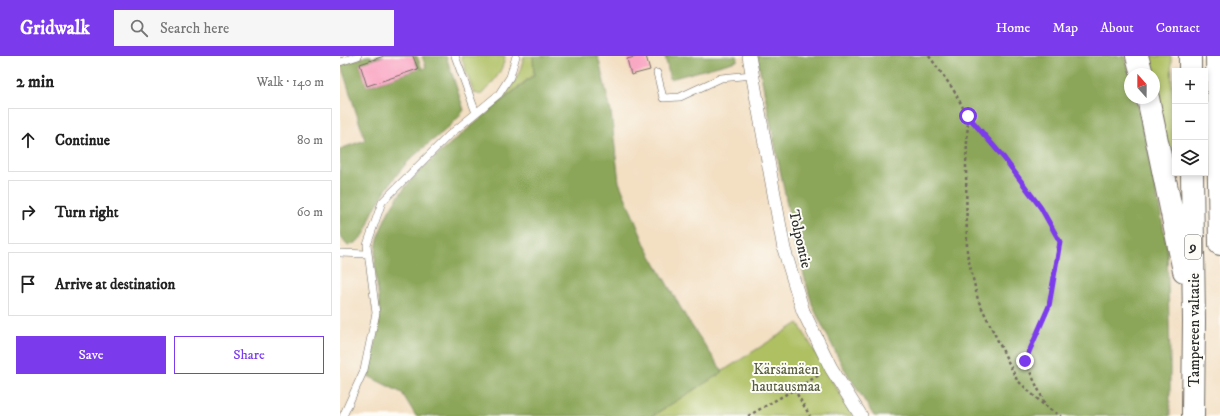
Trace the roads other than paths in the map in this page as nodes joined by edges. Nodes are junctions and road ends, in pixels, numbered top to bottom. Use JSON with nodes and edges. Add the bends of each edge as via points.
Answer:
{"nodes":[{"id":1,"x":358,"y":56,"type":"edge"},
{"id":2,"x":455,"y":56,"type":"edge"},
{"id":3,"x":516,"y":56,"type":"edge"},
{"id":4,"x":749,"y":56,"type":"edge"},
{"id":5,"x":1137,"y":56,"type":"edge"},
{"id":6,"x":1190,"y":56,"type":"edge"},
{"id":7,"x":1216,"y":56,"type":"edge"},
{"id":8,"x":340,"y":62,"type":"edge"},
{"id":9,"x":1140,"y":68,"type":"edge"},
{"id":10,"x":1190,"y":68,"type":"edge"},
{"id":11,"x":657,"y":73,"type":"dead end"},
{"id":12,"x":752,"y":75,"type":"junction"},
{"id":13,"x":1149,"y":104,"type":"edge"},
{"id":14,"x":476,"y":113,"type":"junction"},
{"id":15,"x":1192,"y":176,"type":"edge"},
{"id":16,"x":1220,"y":244,"type":"edge"},
{"id":17,"x":340,"y":253,"type":"edge"},
{"id":18,"x":368,"y":254,"type":"junction"},
{"id":19,"x":1194,"y":321,"type":"junction"},
{"id":20,"x":343,"y":416,"type":"edge"},
{"id":21,"x":861,"y":416,"type":"edge"},
{"id":22,"x":1193,"y":416,"type":"edge"}],
"edges":[{"from":1,"to":8,"type":"lane"},
{"from":2,"to":14,"type":"lane"},
{"from":3,"to":14,"type":"lane","via":[[510,77],[498,94]]},
{"from":4,"to":12,"type":"street","name":"Tolpontie"},
{"from":5,"to":9,"type":"highway"},
{"from":6,"to":10,"type":"highway"},
{"from":7,"to":16,"type":"highway","number":"9"},
{"from":11,"to":12,"type":"lane","via":[[663,98],[680,97],[721,78]]},
{"from":12,"to":21,"type":"street","name":"Tolpontie","via":[[784,249],[802,312],[831,368]]},
{"from":13,"to":19,"type":"highway"},
{"from":14,"to":18,"type":"lane","via":[[448,136],[382,202],[367,245]]},
{"from":15,"to":19,"type":"highway","name":"Tampereen valtatie","number":"9"},
{"from":17,"to":18,"type":"lane"},
{"from":18,"to":20,"type":"lane","via":[[376,313],[364,370]]},
{"from":19,"to":22,"type":"highway","name":"Tampereen valtatie","number":"9"}]}
